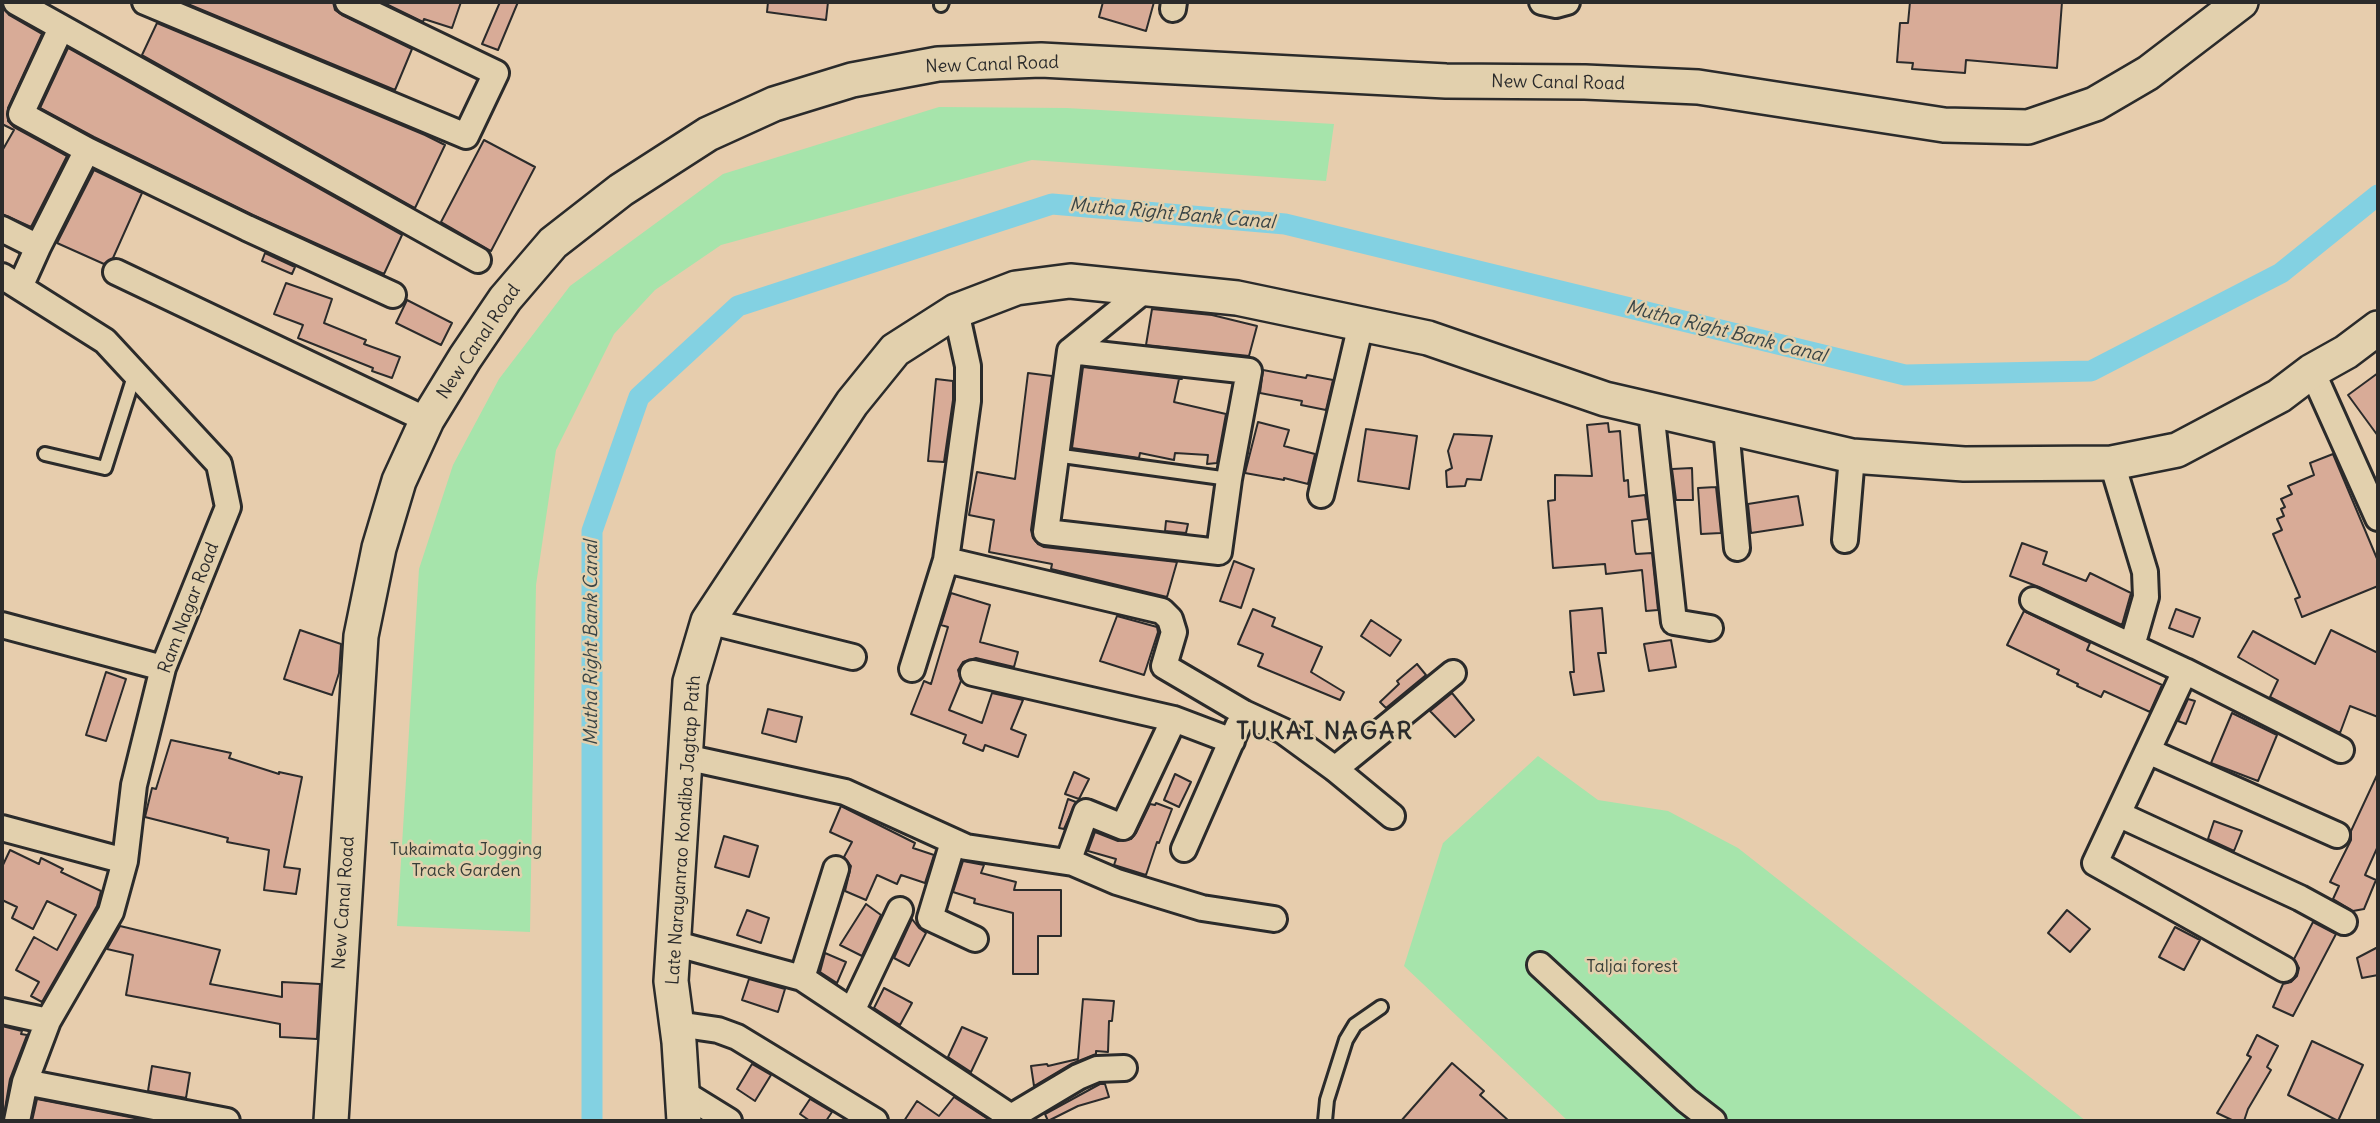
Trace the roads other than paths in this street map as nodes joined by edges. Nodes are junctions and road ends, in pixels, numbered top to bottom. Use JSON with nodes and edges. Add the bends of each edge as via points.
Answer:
{"nodes":[{"id":1,"x":16,"y":2,"type":"edge"},
{"id":2,"x":145,"y":2,"type":"edge"},
{"id":3,"x":348,"y":2,"type":"edge"},
{"id":4,"x":1542,"y":2,"type":"edge"},
{"id":5,"x":1567,"y":2,"type":"edge"},
{"id":6,"x":2223,"y":7,"type":"edge"},
{"id":7,"x":61,"y":28,"type":"junction"},
{"id":8,"x":87,"y":150,"type":"junction"},
{"id":9,"x":2,"y":229,"type":"edge"},
{"id":10,"x":38,"y":247,"type":"junction"},
{"id":11,"x":478,"y":260,"type":"dead end"},
{"id":12,"x":116,"y":272,"type":"dead end"},
{"id":13,"x":11,"y":281,"type":"edge"},
{"id":14,"x":1146,"y":289,"type":"junction"},
{"id":15,"x":393,"y":295,"type":"dead end"},
{"id":16,"x":956,"y":311,"type":"junction"},
{"id":17,"x":1361,"y":324,"type":"junction"},
{"id":18,"x":2378,"y":328,"type":"edge"},
{"id":19,"x":1070,"y":351,"type":"junction"},
{"id":20,"x":2312,"y":371,"type":"junction"},
{"id":21,"x":135,"y":373,"type":"junction"},
{"id":22,"x":1651,"y":410,"type":"junction"},
{"id":23,"x":427,"y":420,"type":"junction"},
{"id":24,"x":1726,"y":427,"type":"junction"},
{"id":25,"x":44,"y":454,"type":"dead end"},
{"id":26,"x":1055,"y":455,"type":"junction"},
{"id":27,"x":1852,"y":456,"type":"junction"},
{"id":28,"x":2112,"y":463,"type":"junction"},
{"id":29,"x":1229,"y":479,"type":"junction"},
{"id":30,"x":1321,"y":495,"type":"dead end"},
{"id":31,"x":2378,"y":518,"type":"edge"},
{"id":32,"x":1844,"y":540,"type":"dead end"},
{"id":33,"x":1737,"y":548,"type":"dead end"},
{"id":34,"x":946,"y":560,"type":"junction"},
{"id":35,"x":2032,"y":600,"type":"dead end"},
{"id":36,"x":708,"y":621,"type":"junction"},
{"id":37,"x":2,"y":625,"type":"edge"},
{"id":38,"x":1710,"y":628,"type":"dead end"},
{"id":39,"x":2132,"y":646,"type":"junction"},
{"id":40,"x":853,"y":657,"type":"dead end"},
{"id":41,"x":163,"y":668,"type":"junction"},
{"id":42,"x":912,"y":669,"type":"dead end"},
{"id":43,"x":2186,"y":671,"type":"junction"},
{"id":44,"x":973,"y":673,"type":"dead end"},
{"id":45,"x":1452,"y":673,"type":"dead end"},
{"id":46,"x":1244,"y":713,"type":"junction"},
{"id":47,"x":1174,"y":719,"type":"junction"},
{"id":48,"x":1232,"y":741,"type":"junction"},
{"id":49,"x":2341,"y":750,"type":"dead end"},
{"id":50,"x":2148,"y":751,"type":"junction"},
{"id":51,"x":685,"y":757,"type":"junction"},
{"id":52,"x":1335,"y":769,"type":"junction"},
{"id":53,"x":2118,"y":814,"type":"junction"},
{"id":54,"x":1392,"y":816,"type":"dead end"},
{"id":55,"x":2,"y":828,"type":"edge"},
{"id":56,"x":2337,"y":835,"type":"dead end"},
{"id":57,"x":953,"y":842,"type":"junction"},
{"id":58,"x":1184,"y":849,"type":"dead end"},
{"id":59,"x":125,"y":861,"type":"junction"},
{"id":60,"x":1068,"y":862,"type":"junction"},
{"id":61,"x":836,"y":869,"type":"dead end"},
{"id":62,"x":900,"y":910,"type":"dead end"},
{"id":63,"x":1274,"y":919,"type":"dead end"},
{"id":64,"x":2344,"y":922,"type":"dead end"},
{"id":65,"x":975,"y":939,"type":"dead end"},
{"id":66,"x":673,"y":943,"type":"junction"},
{"id":67,"x":1540,"y":965,"type":"dead end"},
{"id":68,"x":2284,"y":969,"type":"dead end"},
{"id":69,"x":802,"y":978,"type":"junction"},
{"id":70,"x":1381,"y":1007,"type":"dead end"},
{"id":71,"x":2,"y":1011,"type":"edge"},
{"id":72,"x":852,"y":1011,"type":"junction"},
{"id":73,"x":48,"y":1021,"type":"junction"},
{"id":74,"x":677,"y":1024,"type":"junction"},
{"id":75,"x":1124,"y":1068,"type":"dead end"},
{"id":76,"x":25,"y":1082,"type":"junction"},
{"id":77,"x":683,"y":1107,"type":"edge"},
{"id":78,"x":1014,"y":1119,"type":"edge"},
{"id":79,"x":17,"y":1121,"type":"edge"},
{"id":80,"x":227,"y":1121,"type":"edge"},
{"id":81,"x":331,"y":1121,"type":"edge"},
{"id":82,"x":729,"y":1121,"type":"edge"},
{"id":83,"x":875,"y":1121,"type":"edge"},
{"id":84,"x":1325,"y":1121,"type":"edge"},
{"id":85,"x":1713,"y":1121,"type":"edge"}],
"edges":[{"from":1,"to":7,"type":"street"},
{"from":2,"to":3,"type":"street","via":[[466,136],[496,73]]},
{"from":4,"to":5,"type":"street"},
{"from":6,"to":23,"type":"street","name":"New Canal Road","via":[[2148,73],[2095,104],[2028,127],[1944,125],[1698,88],[1447,81],[1041,60],[938,64],[852,80],[774,104],[708,134],[621,190],[563,235],[505,299]]},
{"from":7,"to":8,"type":"street","via":[[22,114]]},
{"from":7,"to":11,"type":"street"},
{"from":8,"to":10,"type":"street"},
{"from":8,"to":15,"type":"street"},
{"from":9,"to":10,"type":"street"},
{"from":10,"to":13,"type":"street"},
{"from":12,"to":23,"type":"street"},
{"from":13,"to":21,"type":"street","name":"Ram Nagar Road","via":[[105,341]]},
{"from":14,"to":16,"type":"street","name":"Late Narayanrao Kondiba Jagtap Path","via":[[1070,281],[1016,288]]},
{"from":14,"to":17,"type":"street","name":"Late Narayanrao Kondiba Jagtap Path","via":[[1237,298]]},
{"from":14,"to":19,"type":"street"},
{"from":16,"to":34,"type":"street","via":[[968,366],[968,401]]},
{"from":16,"to":36,"type":"street","name":"Late Narayanrao Kondiba Jagtap Path","via":[[894,350],[852,403]]},
{"from":17,"to":22,"type":"street","name":"Late Narayanrao Kondiba Jagtap Path","via":[[1428,338],[1605,399]]},
{"from":17,"to":30,"type":"street"},
{"from":18,"to":20,"type":"street","name":"Late Narayanrao Kondiba Jagtap Path"},
{"from":19,"to":26,"type":"street"},
{"from":19,"to":29,"type":"street","via":[[1249,371]]},
{"from":20,"to":28,"type":"street","name":"Late Narayanrao Kondiba Jagtap Path","via":[[2279,396],[2177,450]]},
{"from":20,"to":31,"type":"street"},
{"from":21,"to":25,"type":"lane","via":[[105,468]]},
{"from":21,"to":41,"type":"street","name":"Ram Nagar Road","via":[[219,464],[228,507]]},
{"from":22,"to":24,"type":"street","name":"Late Narayanrao Kondiba Jagtap Path"},
{"from":22,"to":38,"type":"street","via":[[1674,622]]},
{"from":23,"to":81,"type":"street","name":"New Canal Road","via":[[399,481],[361,636]]},
{"from":24,"to":27,"type":"street","name":"Late Narayanrao Kondiba Jagtap Path"},
{"from":24,"to":33,"type":"street"},
{"from":26,"to":29,"type":"lane"},
{"from":26,"to":29,"type":"street","via":[[1046,532],[1219,552]]},
{"from":27,"to":28,"type":"street","name":"Late Narayanrao Kondiba Jagtap Path","via":[[1964,464]]},
{"from":27,"to":32,"type":"street"},
{"from":28,"to":39,"type":"street","via":[[2145,572],[2146,597]]},
{"from":34,"to":42,"type":"street"},
{"from":34,"to":46,"type":"street","via":[[1162,611],[1174,632],[1164,666]]},
{"from":35,"to":39,"type":"street"},
{"from":36,"to":40,"type":"street"},
{"from":36,"to":51,"type":"street","name":"Late Narayanrao Kondiba Jagtap Path","via":[[690,682]]},
{"from":37,"to":41,"type":"street"},
{"from":39,"to":43,"type":"street"},
{"from":41,"to":59,"type":"street","name":"Ram Nagar Road","via":[[134,785]]},
{"from":43,"to":49,"type":"street"},
{"from":43,"to":50,"type":"street"},
{"from":44,"to":47,"type":"street"},
{"from":45,"to":52,"type":"street"},
{"from":46,"to":48,"type":"street"},
{"from":46,"to":52,"type":"street","via":[[1283,731]]},
{"from":47,"to":48,"type":"street"},
{"from":47,"to":60,"type":"street","via":[[1123,827],[1086,812]]},
{"from":48,"to":58,"type":"street"},
{"from":50,"to":53,"type":"street"},
{"from":50,"to":56,"type":"street"},
{"from":51,"to":57,"type":"street","via":[[845,792]]},
{"from":51,"to":66,"type":"street","name":"Late Narayanrao Kondiba Jagtap Path"},
{"from":52,"to":54,"type":"street"},
{"from":53,"to":64,"type":"street"},
{"from":53,"to":68,"type":"street","via":[[2095,863]]},
{"from":55,"to":59,"type":"street"},
{"from":57,"to":60,"type":"street"},
{"from":57,"to":65,"type":"street","via":[[930,918]]},
{"from":59,"to":73,"type":"street","name":"Ram Nagar Road","via":[[111,912]]},
{"from":60,"to":63,"type":"street","via":[[1202,908]]},
{"from":61,"to":69,"type":"street"},
{"from":62,"to":72,"type":"street"},
{"from":66,"to":69,"type":"street"},
{"from":66,"to":74,"type":"street","name":"Late Narayanrao Kondiba Jagtap Path","via":[[671,981]]},
{"from":67,"to":85,"type":"street"},
{"from":69,"to":72,"type":"street"},
{"from":70,"to":84,"type":"lane","via":[[1355,1025],[1346,1040]]},
{"from":71,"to":73,"type":"street"},
{"from":72,"to":78,"type":"street"},
{"from":73,"to":76,"type":"street","name":"Ram Nagar Road"},
{"from":74,"to":77,"type":"street","name":"Late Narayanrao Kondiba Jagtap Path"},
{"from":74,"to":83,"type":"street","via":[[737,1037]]},
{"from":75,"to":78,"type":"street","via":[[1097,1069],[1079,1077]]},
{"from":76,"to":79,"type":"street","name":"Ram Nagar Road"},
{"from":76,"to":80,"type":"street"},
{"from":77,"to":82,"type":"street"}]}
